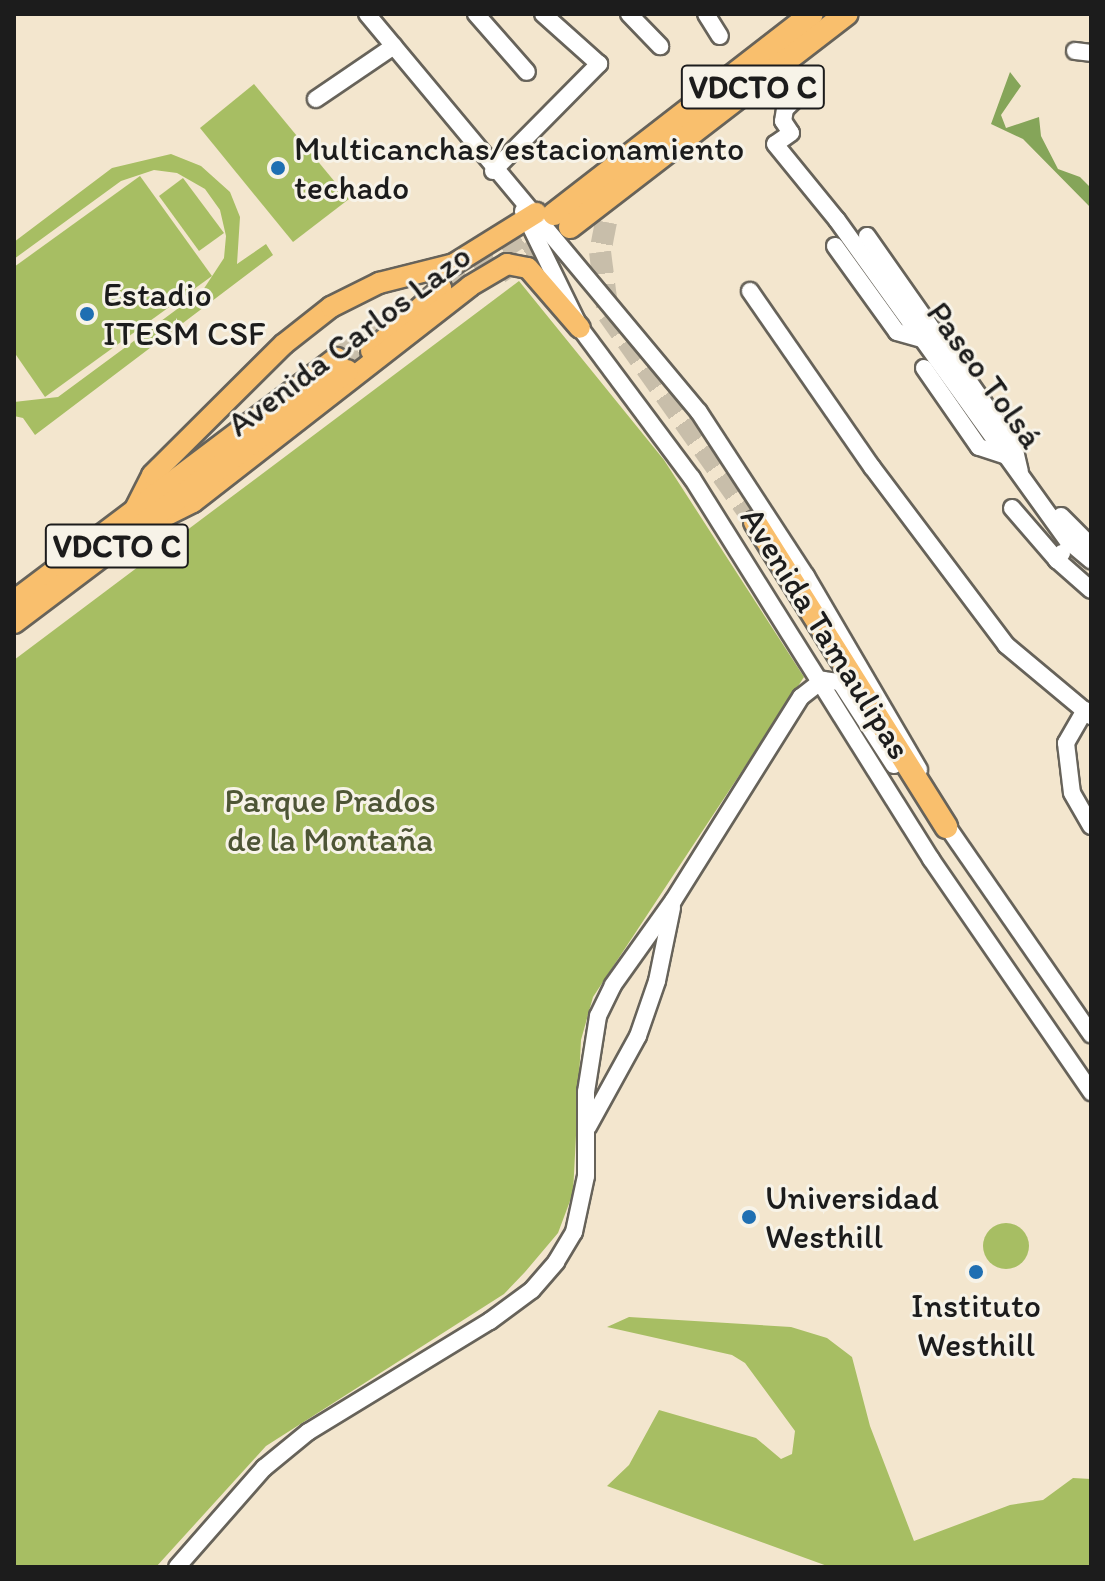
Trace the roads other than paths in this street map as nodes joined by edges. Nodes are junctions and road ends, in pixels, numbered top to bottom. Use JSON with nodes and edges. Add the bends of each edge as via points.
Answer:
{"nodes":[{"id":1,"x":367,"y":14,"type":"edge"},
{"id":2,"x":476,"y":14,"type":"edge"},
{"id":3,"x":543,"y":14,"type":"edge"},
{"id":4,"x":629,"y":14,"type":"edge"},
{"id":5,"x":706,"y":14,"type":"edge"},
{"id":6,"x":812,"y":14,"type":"edge"},
{"id":7,"x":847,"y":14,"type":"edge"},
{"id":8,"x":720,"y":36,"type":"dead end"},
{"id":9,"x":394,"y":46,"type":"junction"},
{"id":10,"x":660,"y":46,"type":"dead end"},
{"id":11,"x":527,"y":72,"type":"dead end"},
{"id":12,"x":809,"y":86,"type":"dead end"},
{"id":13,"x":316,"y":99,"type":"dead end"},
{"id":14,"x":493,"y":171,"type":"junction"},
{"id":15,"x":639,"y":176,"type":"junction"},
{"id":16,"x":541,"y":215,"type":"junction"},
{"id":17,"x":606,"y":222,"type":"tunnel mouth"},
{"id":18,"x":867,"y":236,"type":"dead end"},
{"id":19,"x":835,"y":246,"type":"dead end"},
{"id":20,"x":436,"y":271,"type":"junction"},
{"id":21,"x":750,"y":291,"type":"dead end"},
{"id":22,"x":580,"y":328,"type":"junction"},
{"id":23,"x":921,"y":339,"type":"junction"},
{"id":24,"x":924,"y":368,"type":"dead end"},
{"id":25,"x":348,"y":369,"type":"junction"},
{"id":26,"x":1006,"y":456,"type":"junction"},
{"id":27,"x":1021,"y":476,"type":"junction"},
{"id":28,"x":1036,"y":486,"type":"dead end"},
{"id":29,"x":1012,"y":508,"type":"dead end"},
{"id":30,"x":141,"y":516,"type":"junction"},
{"id":31,"x":755,"y":522,"type":"tunnel mouth"},
{"id":32,"x":1068,"y":541,"type":"junction"},
{"id":33,"x":1091,"y":546,"type":"edge"},
{"id":34,"x":1057,"y":560,"type":"junction"},
{"id":35,"x":1091,"y":560,"type":"edge"},
{"id":36,"x":1091,"y":590,"type":"edge"},
{"id":37,"x":14,"y":602,"type":"edge"},
{"id":38,"x":14,"y":622,"type":"edge"},
{"id":39,"x":823,"y":680,"type":"junction"},
{"id":40,"x":1088,"y":713,"type":"edge"},
{"id":41,"x":1073,"y":781,"type":"junction"},
{"id":42,"x":1091,"y":802,"type":"edge"},
{"id":43,"x":1091,"y":826,"type":"edge"},
{"id":44,"x":946,"y":827,"type":"junction"},
{"id":45,"x":673,"y":901,"type":"junction"},
{"id":46,"x":1091,"y":1034,"type":"edge"},
{"id":47,"x":1091,"y":1092,"type":"edge"},
{"id":48,"x":585,"y":1132,"type":"junction"},
{"id":49,"x":177,"y":1567,"type":"edge"}],
"edges":[{"from":1,"to":9,"type":"street","name":"Avenida Tamaulipas"},
{"from":2,"to":11,"type":"street"},
{"from":3,"to":14,"type":"street","via":[[599,64]]},
{"from":4,"to":10,"type":"street"},
{"from":5,"to":8,"type":"street"},
{"from":6,"to":16,"type":"highway","name":"Avenida Carlos Lazo","number":"VDCTO C","via":[[636,150]]},
{"from":7,"to":15,"type":"highway","name":"Avenida Carlos Lazo","number":"VDCTO C"},
{"from":9,"to":13,"type":"street"},
{"from":9,"to":14,"type":"street","name":"Avenida Tamaulipas"},
{"from":12,"to":23,"type":"street","name":"Paseo Tolsá","via":[[785,109],[783,121],[791,133],[775,144],[837,220]]},
{"from":14,"to":16,"type":"street","name":"Avenida Tamaulipas"},
{"from":15,"to":16,"type":"highway","name":"Avenida Carlos Lazo","number":"VDCTO C"},
{"from":15,"to":17,"type":"highway"},
{"from":16,"to":20,"type":"main road","name":"Avenida Carlos Lazo"},
{"from":16,"to":22,"type":"street","name":"Avenida Tamaulipas"},
{"from":16,"to":44,"type":"street","name":"Avenida Tamaulipas","via":[[699,412],[750,487],[905,738]]},
{"from":18,"to":27,"type":"street","via":[[1014,446]]},
{"from":19,"to":23,"type":"street","via":[[897,332]]},
{"from":20,"to":25,"type":"main road","via":[[441,289]]},
{"from":20,"to":30,"type":"main road","name":"Avenida Carlos Lazo","via":[[379,283],[331,307],[284,344],[152,475]]},
{"from":21,"to":40,"type":"street","via":[[872,467],[1006,645]]},
{"from":22,"to":25,"type":"main road","name":"Avenida Carlos Lazo","via":[[528,268],[507,264]]},
{"from":22,"to":39,"type":"street","name":"Avenida Tamaulipas","via":[[692,478]]},
{"from":23,"to":26,"type":"street","name":"Paseo Tolsá"},
{"from":24,"to":26,"type":"street","via":[[979,447]]},
{"from":25,"to":30,"type":"highway","name":"Avenida Carlos Lazo","number":"VDCTO C"},
{"from":26,"to":27,"type":"street","name":"Paseo Tolsá"},
{"from":27,"to":32,"type":"street","name":"Paseo Tolsá"},
{"from":28,"to":33,"type":"street"},
{"from":29,"to":34,"type":"street"},
{"from":30,"to":37,"type":"highway","name":"Avenida Carlos Lazo","number":"VDCTO C"},
{"from":30,"to":38,"type":"highway","name":"Avenida Carlos Lazo","number":"VDCTO C"},
{"from":31,"to":44,"type":"highway"},
{"from":32,"to":34,"type":"street"},
{"from":32,"to":35,"type":"street","name":"Paseo Tolsá"},
{"from":34,"to":36,"type":"street"},
{"from":39,"to":44,"type":"street","via":[[840,682],[921,808]]},
{"from":39,"to":45,"type":"street","via":[[801,697]]},
{"from":39,"to":47,"type":"street","name":"Avenida Tamaulipas","via":[[931,859]]},
{"from":40,"to":41,"type":"street","via":[[1066,743]]},
{"from":41,"to":42,"type":"street"},
{"from":41,"to":43,"type":"street","via":[[1072,793]]},
{"from":44,"to":46,"type":"street","name":"Avenida Tamaulipas"},
{"from":45,"to":48,"type":"street","via":[[657,981],[638,1036]]},
{"from":45,"to":48,"type":"street","via":[[619,976],[598,1016],[589,1056]]},
{"from":48,"to":49,"type":"street","via":[[586,1176],[574,1232],[532,1290],[308,1432],[264,1468]]}]}
